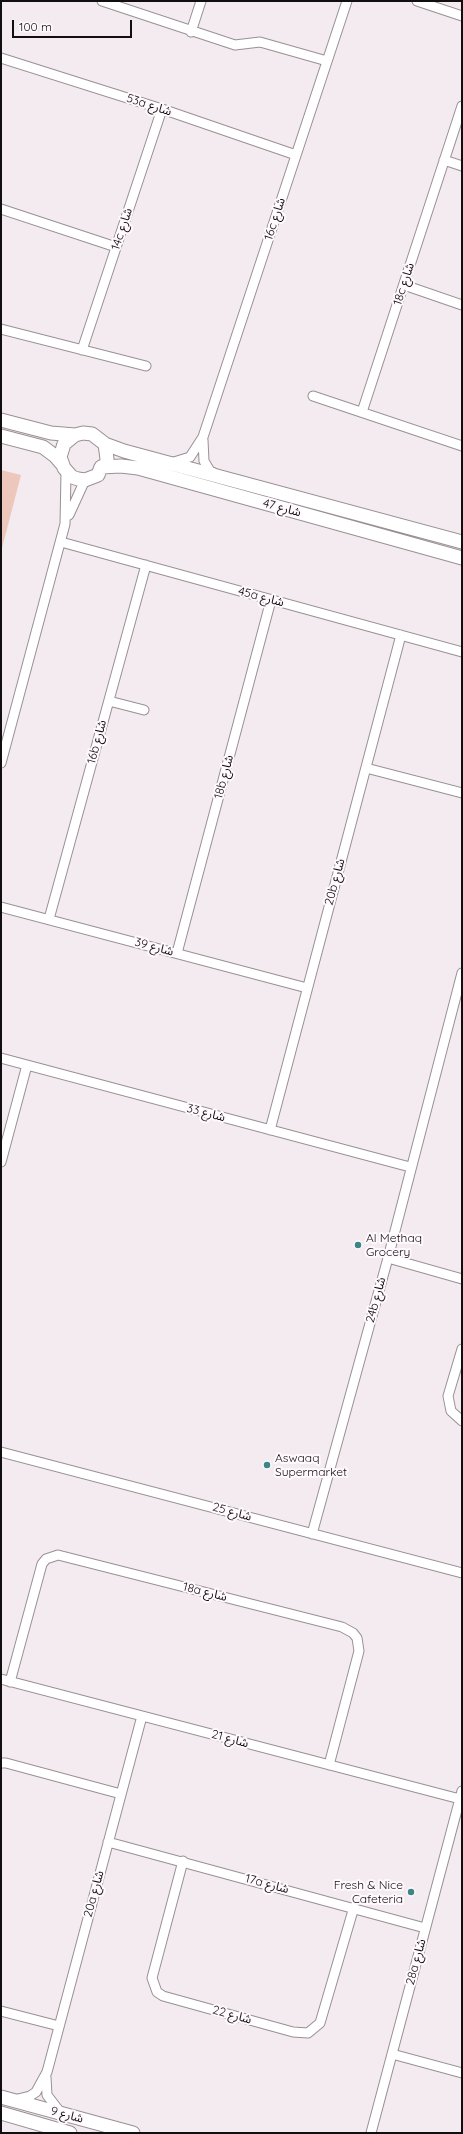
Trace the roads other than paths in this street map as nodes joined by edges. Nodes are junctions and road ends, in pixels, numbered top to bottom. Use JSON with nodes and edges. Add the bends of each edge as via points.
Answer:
{"nodes":[{"id":1,"x":102,"y":1,"type":"edge"},
{"id":2,"x":201,"y":1,"type":"edge"},
{"id":3,"x":347,"y":1,"type":"edge"},
{"id":4,"x":417,"y":1,"type":"edge"},
{"id":5,"x":462,"y":16,"type":"edge"},
{"id":6,"x":191,"y":32,"type":"junction"},
{"id":7,"x":1,"y":58,"type":"edge"},
{"id":8,"x":327,"y":61,"type":"junction"},
{"id":9,"x":462,"y":106,"type":"edge"},
{"id":10,"x":162,"y":109,"type":"junction"},
{"id":11,"x":296,"y":155,"type":"junction"},
{"id":12,"x":444,"y":160,"type":"junction"},
{"id":13,"x":462,"y":166,"type":"edge"},
{"id":14,"x":1,"y":210,"type":"edge"},
{"id":15,"x":116,"y":247,"type":"junction"},
{"id":16,"x":404,"y":286,"type":"junction"},
{"id":17,"x":462,"y":305,"type":"edge"},
{"id":18,"x":1,"y":329,"type":"edge"},
{"id":19,"x":82,"y":350,"type":"junction"},
{"id":20,"x":146,"y":366,"type":"dead end"},
{"id":21,"x":313,"y":396,"type":"dead end"},
{"id":22,"x":362,"y":412,"type":"junction"},
{"id":23,"x":1,"y":420,"type":"edge"},
{"id":24,"x":75,"y":435,"type":"junction"},
{"id":25,"x":1,"y":436,"type":"edge"},
{"id":26,"x":203,"y":437,"type":"junction"},
{"id":27,"x":105,"y":444,"type":"junction"},
{"id":28,"x":462,"y":446,"type":"edge"},
{"id":29,"x":171,"y":463,"type":"junction"},
{"id":30,"x":101,"y":467,"type":"junction"},
{"id":31,"x":64,"y":468,"type":"junction"},
{"id":32,"x":219,"y":476,"type":"junction"},
{"id":33,"x":85,"y":480,"type":"junction"},
{"id":34,"x":65,"y":524,"type":"junction"},
{"id":35,"x":60,"y":542,"type":"junction"},
{"id":36,"x":462,"y":542,"type":"edge"},
{"id":37,"x":462,"y":558,"type":"edge"},
{"id":38,"x":146,"y":565,"type":"junction"},
{"id":39,"x":271,"y":600,"type":"junction"},
{"id":40,"x":401,"y":635,"type":"junction"},
{"id":41,"x":462,"y":652,"type":"edge"},
{"id":42,"x":109,"y":701,"type":"junction"},
{"id":43,"x":144,"y":710,"type":"dead end"},
{"id":44,"x":1,"y":763,"type":"edge"},
{"id":45,"x":366,"y":768,"type":"junction"},
{"id":46,"x":462,"y":793,"type":"edge"},
{"id":47,"x":1,"y":907,"type":"edge"},
{"id":48,"x":49,"y":919,"type":"junction"},
{"id":49,"x":177,"y":953,"type":"junction"},
{"id":50,"x":462,"y":974,"type":"edge"},
{"id":51,"x":307,"y":988,"type":"junction"},
{"id":52,"x":1,"y":1058,"type":"edge"},
{"id":53,"x":27,"y":1065,"type":"junction"},
{"id":54,"x":270,"y":1130,"type":"junction"},
{"id":55,"x":1,"y":1162,"type":"edge"},
{"id":56,"x":410,"y":1167,"type":"junction"},
{"id":57,"x":388,"y":1258,"type":"junction"},
{"id":58,"x":462,"y":1279,"type":"edge"},
{"id":59,"x":462,"y":1349,"type":"edge"},
{"id":60,"x":462,"y":1421,"type":"edge"},
{"id":61,"x":1,"y":1452,"type":"edge"},
{"id":62,"x":312,"y":1534,"type":"junction"},
{"id":63,"x":462,"y":1573,"type":"edge"},
{"id":64,"x":1,"y":1679,"type":"edge"},
{"id":65,"x":10,"y":1682,"type":"junction"},
{"id":66,"x":142,"y":1716,"type":"junction"},
{"id":67,"x":1,"y":1763,"type":"edge"},
{"id":68,"x":329,"y":1765,"type":"junction"},
{"id":69,"x":121,"y":1794,"type":"junction"},
{"id":70,"x":461,"y":1795,"type":"edge"},
{"id":71,"x":108,"y":1842,"type":"junction"},
{"id":72,"x":183,"y":1862,"type":"junction"},
{"id":73,"x":354,"y":1907,"type":"junction"},
{"id":74,"x":425,"y":1928,"type":"junction"},
{"id":75,"x":1,"y":2010,"type":"edge"},
{"id":76,"x":59,"y":2026,"type":"junction"},
{"id":77,"x":392,"y":2054,"type":"junction"},
{"id":78,"x":47,"y":2072,"type":"junction"},
{"id":79,"x":462,"y":2073,"type":"edge"},
{"id":80,"x":7,"y":2099,"type":"edge"},
{"id":81,"x":1,"y":2113,"type":"edge"},
{"id":82,"x":60,"y":2113,"type":"junction"},
{"id":83,"x":70,"y":2133,"type":"edge"},
{"id":84,"x":133,"y":2133,"type":"edge"},
{"id":85,"x":371,"y":2133,"type":"edge"}],
"edges":[{"from":1,"to":6,"type":"street"},
{"from":2,"to":6,"type":"street"},
{"from":3,"to":8,"type":"street","name":"16c شارع"},
{"from":4,"to":5,"type":"street"},
{"from":6,"to":8,"type":"street","via":[[236,45],[260,42]]},
{"from":7,"to":10,"type":"street","name":"53a شارع"},
{"from":8,"to":11,"type":"street","name":"16c شارع"},
{"from":9,"to":12,"type":"street","name":"18c شارع"},
{"from":10,"to":11,"type":"street","name":"53a شارع"},
{"from":10,"to":15,"type":"street","name":"14c شارع"},
{"from":11,"to":26,"type":"street","name":"16c شارع"},
{"from":12,"to":13,"type":"street"},
{"from":12,"to":16,"type":"street","name":"18c شارع"},
{"from":14,"to":15,"type":"street"},
{"from":15,"to":19,"type":"street","name":"14c شارع"},
{"from":16,"to":17,"type":"street"},
{"from":16,"to":22,"type":"street","name":"18c شارع"},
{"from":18,"to":19,"type":"street"},
{"from":19,"to":20,"type":"street"},
{"from":21,"to":22,"type":"street"},
{"from":22,"to":28,"type":"street"},
{"from":23,"to":24,"type":"street","via":[[50,433]]},
{"from":24,"to":27,"type":"street","via":[[92,434]]},
{"from":24,"to":31,"type":"street","via":[[64,444],[60,457]]},
{"from":25,"to":31,"type":"street","via":[[43,448],[55,456]]},
{"from":26,"to":29,"type":"street","name":"16c شارع","via":[[190,457]]},
{"from":26,"to":32,"type":"street","name":"16c شارع","via":[[204,461],[210,471]]},
{"from":27,"to":29,"type":"street","name":"شارع 47"},
{"from":27,"to":30,"type":"street","via":[[106,465]]},
{"from":29,"to":32,"type":"street","name":"شارع 47"},
{"from":30,"to":33,"type":"street","via":[[98,475]]},
{"from":30,"to":37,"type":"street","name":"شارع 47","via":[[138,468]]},
{"from":31,"to":33,"type":"street","via":[[78,479]]},
{"from":31,"to":34,"type":"street"},
{"from":32,"to":36,"type":"street","name":"شارع 47"},
{"from":33,"to":34,"type":"street"},
{"from":34,"to":35,"type":"street"},
{"from":35,"to":38,"type":"street","name":"45a شارع"},
{"from":35,"to":44,"type":"street"},
{"from":38,"to":39,"type":"street","name":"45a شارع"},
{"from":38,"to":42,"type":"street","name":"16b شارع"},
{"from":39,"to":40,"type":"street","name":"45a شارع"},
{"from":39,"to":49,"type":"street","name":"18b شارع"},
{"from":40,"to":41,"type":"street","name":"45a شارع"},
{"from":40,"to":45,"type":"street","name":"20b شارع"},
{"from":42,"to":43,"type":"street"},
{"from":42,"to":48,"type":"street","name":"16b شارع"},
{"from":45,"to":46,"type":"street"},
{"from":45,"to":51,"type":"street","name":"20b شارع"},
{"from":47,"to":48,"type":"street","name":"شارع 39"},
{"from":48,"to":49,"type":"street","name":"شارع 39"},
{"from":49,"to":51,"type":"street","name":"شارع 39"},
{"from":50,"to":56,"type":"street","name":"24b شارع"},
{"from":51,"to":54,"type":"street","name":"20b شارع"},
{"from":52,"to":53,"type":"street","name":"شارع 33"},
{"from":53,"to":54,"type":"street","name":"شارع 33"},
{"from":53,"to":55,"type":"street"},
{"from":54,"to":56,"type":"street","name":"شارع 33"},
{"from":56,"to":57,"type":"street","name":"24b شارع"},
{"from":57,"to":58,"type":"street"},
{"from":57,"to":62,"type":"street","name":"24b شارع"},
{"from":59,"to":60,"type":"street","via":[[448,1396],[451,1411]]},
{"from":61,"to":62,"type":"street","name":"شارع 25"},
{"from":62,"to":63,"type":"street","name":"شارع 25"},
{"from":64,"to":65,"type":"street","name":"شارع 21"},
{"from":65,"to":66,"type":"street","name":"شارع 21"},
{"from":65,"to":68,"type":"street","name":"18a شارع","via":[[42,1564],[46,1559],[58,1555],[342,1627],[357,1638],[359,1651]]},
{"from":66,"to":68,"type":"street","name":"شارع 21"},
{"from":66,"to":69,"type":"street","name":"20a شارع"},
{"from":67,"to":69,"type":"street"},
{"from":68,"to":70,"type":"street","name":"شارع 21"},
{"from":69,"to":71,"type":"street","name":"20a شارع"},
{"from":70,"to":74,"type":"street","name":"28a شارع"},
{"from":71,"to":72,"type":"street","name":"17a شارع"},
{"from":71,"to":76,"type":"street","name":"20a شارع"},
{"from":72,"to":73,"type":"street","name":"17a شارع"},
{"from":72,"to":73,"type":"street","name":"شارع 22","via":[[152,1978],[156,1992],[293,2032],[308,2033],[320,2023]]},
{"from":73,"to":74,"type":"street","name":"17a شارع"},
{"from":74,"to":77,"type":"street","name":"28a شارع"},
{"from":75,"to":76,"type":"street"},
{"from":76,"to":78,"type":"street","name":"20a شارع"},
{"from":77,"to":79,"type":"street"},
{"from":77,"to":85,"type":"street","name":"28a شارع"},
{"from":78,"to":80,"type":"street","name":"20a شارع","via":[[36,2092],[24,2098]]},
{"from":78,"to":82,"type":"street","name":"20a شارع","via":[[47,2094]]},
{"from":80,"to":82,"type":"street","name":"شارع 9"},
{"from":81,"to":83,"type":"street","name":"شارع 9"},
{"from":82,"to":84,"type":"street","name":"شارع 9"}]}
